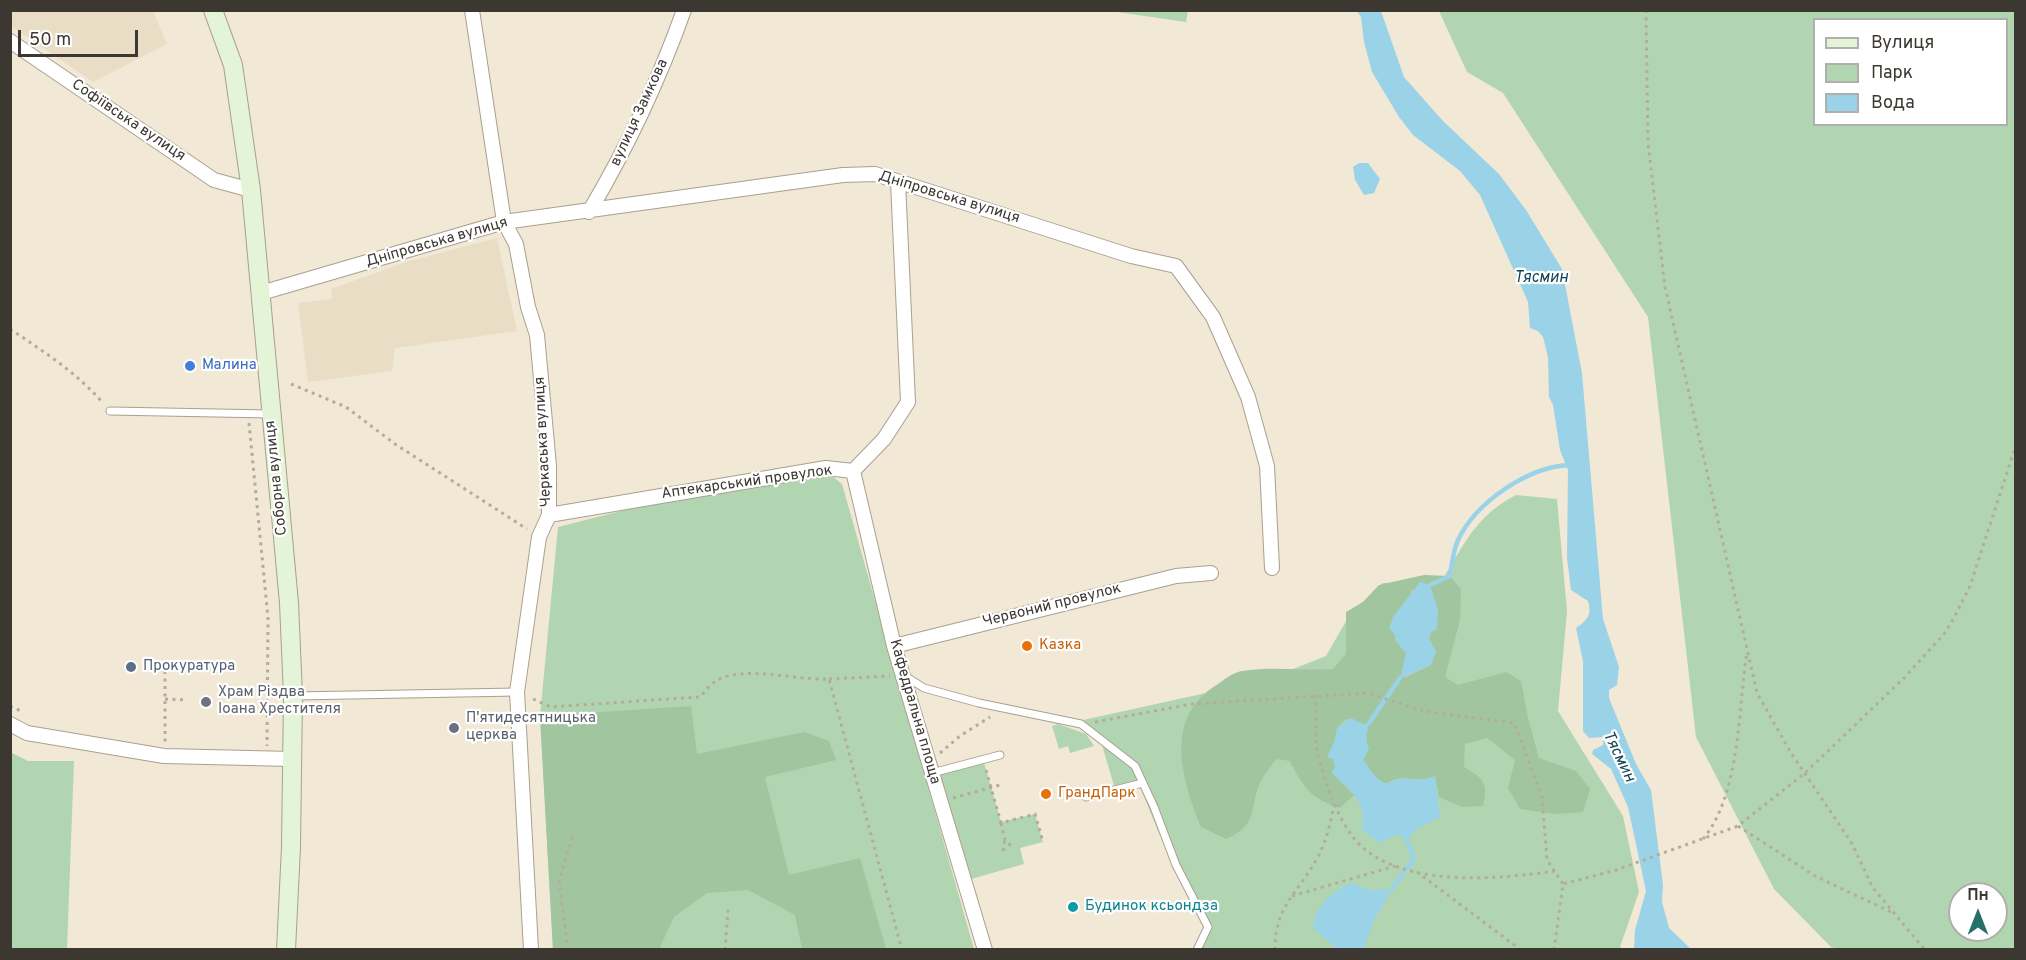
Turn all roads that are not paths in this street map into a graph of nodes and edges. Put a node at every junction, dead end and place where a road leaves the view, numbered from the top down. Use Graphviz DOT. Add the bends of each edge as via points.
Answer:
graph roads {
  1 [pos="213,10"];
  2 [pos="472,10"];
  3 [pos="684,10"];
  4 [pos="10,41"];
  5 [pos="898,182"];
  6 [pos="251,190"];
  7 [pos="589,212"];
  8 [pos="504,222"];
  9 [pos="261,293"];
  10 [pos="110,411"];
  11 [pos="270,414"];
  12 [pos="853,471"];
  13 [pos="549,515"];
  14 [pos="1272,568"];
  15 [pos="1211,573"];
  16 [pos="894,646"];
  17 [pos="902,675"];
  18 [pos="517,692"];
  19 [pos="293,696"];
  20 [pos="10,724"];
  21 [pos="1000,755"];
  22 [pos="292,759"];
  23 [pos="931,770"];
  24 [pos="1143,783"];
  25 [pos="1086,797"];
  26 [pos="286,950"];
  27 [pos="531,950"];
  28 [pos="985,950"];
  29 [pos="1197,950"];
  1 -- 6 [label="main road, Соборна вулиця" via="233,66"];
  2 -- 8 [label="street, Черкаська вулиця"];
  3 -- 7 [label="street, вулиця Замкова" via="665,62"];
  4 -- 6 [label="street, Софіївська вулиця" via="214,180"];
  5 -- 7 [label="street, Дніпровська вулиця" via="875,174 843,175"];
  5 -- 12 [label="street, Аптекарський провулок" via="909,402 884,439"];
  5 -- 14 [label="street, Дніпровська вулиця" via="1131,256 1176,266 1213,317 1248,397 1267,466"];
  6 -- 9 [label="main road, Соборна вулиця"];
  7 -- 8 [label="street, Дніпровська вулиця"];
  8 -- 9 [label="street, Дніпровська вулиця"];
  8 -- 13 [label="street, Черкаська вулиця" via="516,244 537,335 549,466"];
  9 -- 11 [label="main road, Соборна вулиця"];
  10 -- 11 [label="lane"];
  11 -- 19 [label="main road, Соборна вулиця" via="289,603"];
  12 -- 13 [label="street, Аптекарський провулок" via="826,468"];
  12 -- 16 [label="street, Кафедральна площа"];
  13 -- 18 [label="street, Черкаська вулиця" via="539,537"];
  15 -- 16 [label="street, Червоний провулок" via="1176,576"];
  16 -- 17 [label="street, Кафедральна площа"];
  17 -- 23 [label="street, Кафедральна площа"];
  17 -- 24 [label="lane" via="924,688 1081,724 1135,766"];
  18 -- 19 [label="lane"];
  18 -- 27 [label="street, Черкаська вулиця"];
  19 -- 22 [label="main road, Соборна вулиця"];
  20 -- 22 [label="street" via="27,733 164,756"];
  21 -- 23 [label="lane"];
  22 -- 26 [label="main road, Соборна вулиця"];
  23 -- 28 [label="street, Кафедральна площа"];
  24 -- 25 [label="lane"];
  24 -- 29 [label="lane" via="1176,866 1208,927"];
}
